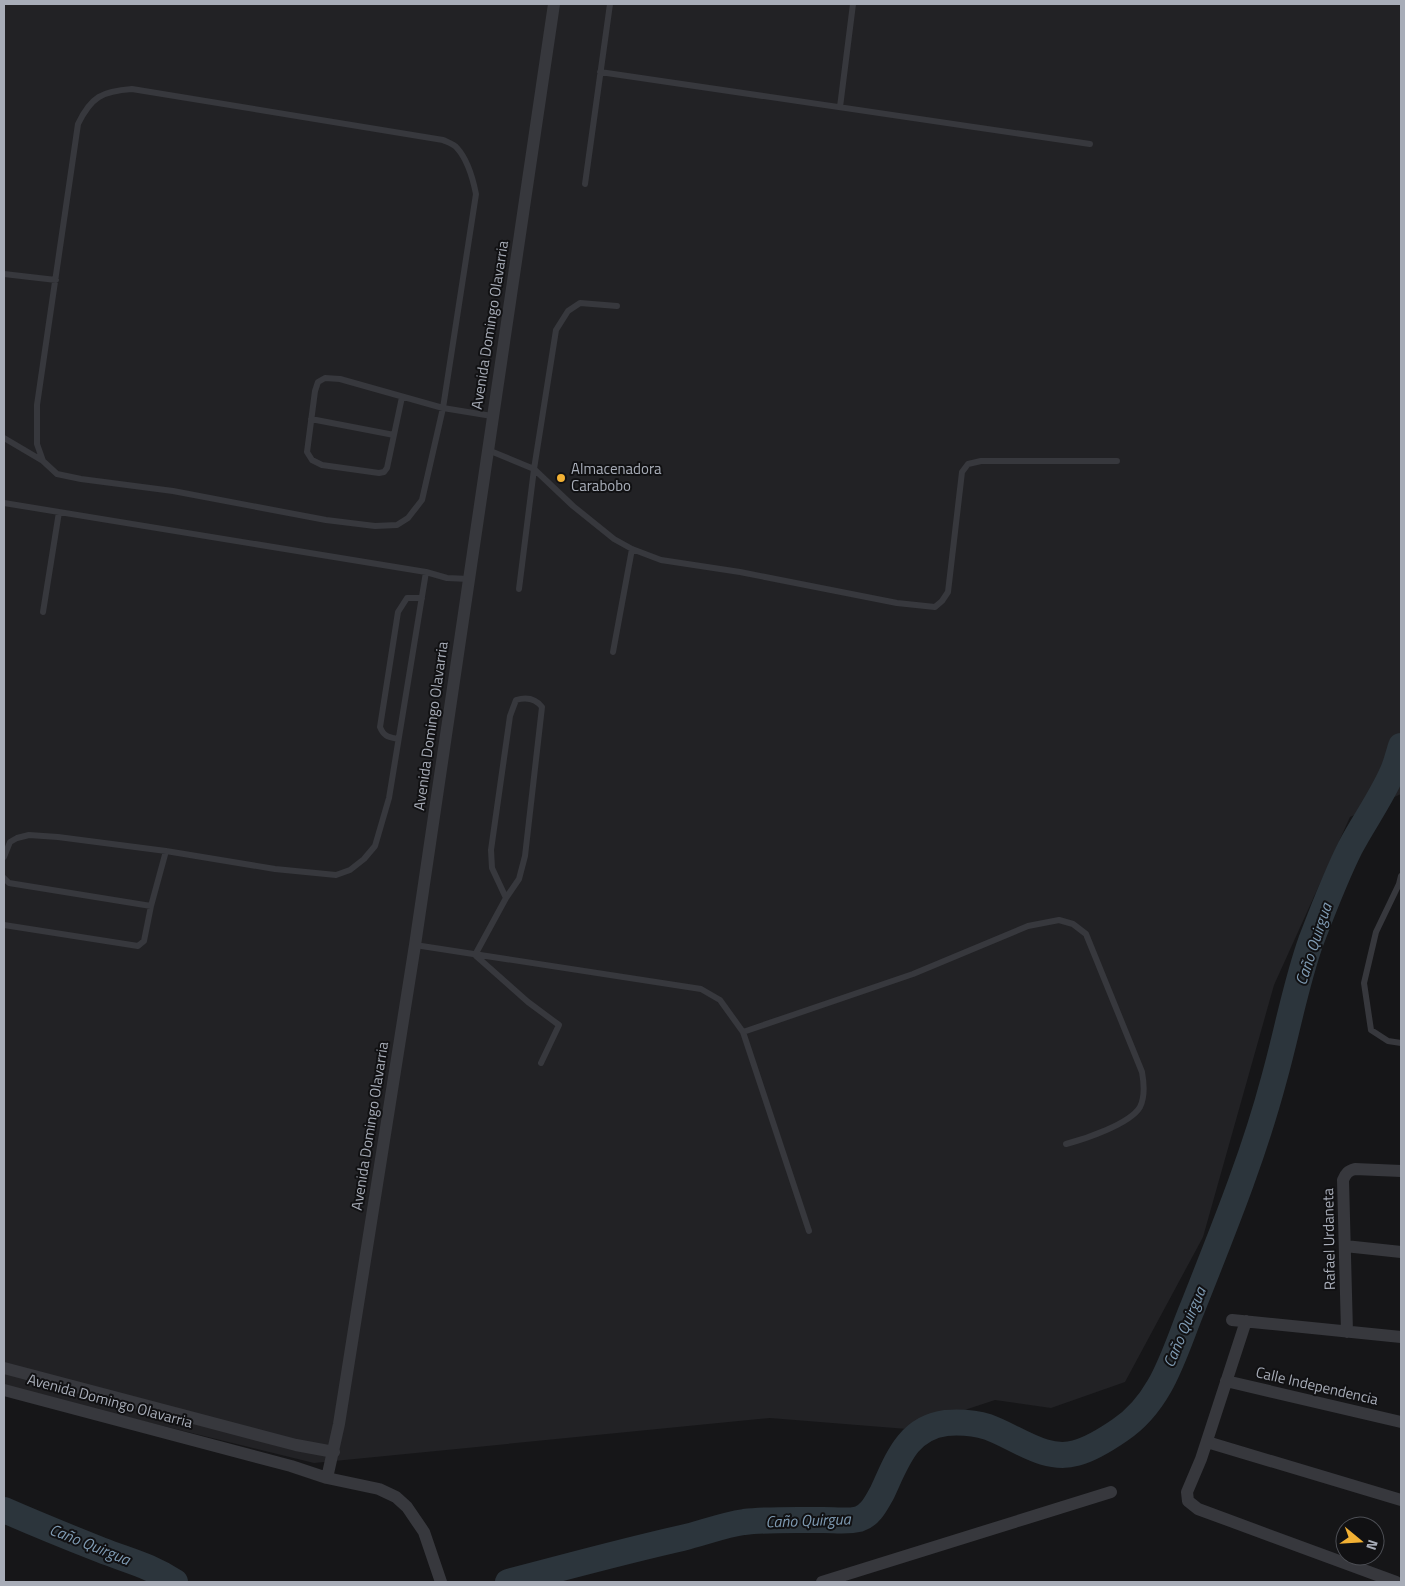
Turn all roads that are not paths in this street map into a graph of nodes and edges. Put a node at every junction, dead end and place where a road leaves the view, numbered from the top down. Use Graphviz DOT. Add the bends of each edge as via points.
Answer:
graph roads {
  1 [pos="554,4"];
  2 [pos="610,4"];
  3 [pos="853,4"];
  4 [pos="600,72"];
  5 [pos="840,107"];
  6 [pos="1090,144"];
  7 [pos="585,184"];
  8 [pos="4,274"];
  9 [pos="56,280"];
  10 [pos="617,306"];
  11 [pos="402,397"];
  12 [pos="444,408"];
  13 [pos="492,416"];
  14 [pos="311,419"];
  15 [pos="394,435"];
  16 [pos="4,438"];
  17 [pos="488,450"];
  18 [pos="43,461"];
  19 [pos="1117,461"];
  20 [pos="534,469"];
  21 [pos="4,503"];
  22 [pos="59,512"];
  23 [pos="632,549"];
  24 [pos="426,572"];
  25 [pos="469,579"];
  26 [pos="519,589"];
  27 [pos="422,598"];
  28 [pos="43,612"];
  29 [pos="613,652"];
  30 [pos="398,739"];
  31 [pos="166,851"];
  32 [pos="4,857"];
  33 [pos="1401,876"];
  34 [pos="4,878"];
  35 [pos="506,898"];
  36 [pos="151,906"];
  37 [pos="4,925"];
  38 [pos="415,945"];
  39 [pos="475,955"];
  40 [pos="743,1032"];
  41 [pos="1401,1043"];
  42 [pos="541,1063"];
  43 [pos="1066,1144"];
  44 [pos="1401,1172"];
  45 [pos="809,1231"];
  46 [pos="1345,1246"];
  47 [pos="1401,1252"];
  48 [pos="1232,1320"];
  49 [pos="1246,1321"];
  50 [pos="1347,1332"];
  51 [pos="1401,1338"];
  52 [pos="4,1368"];
  53 [pos="1226,1381"];
  54 [pos="4,1390"];
  55 [pos="1401,1422"];
  56 [pos="1207,1442"];
  57 [pos="334,1452"];
  58 [pos="327,1478"];
  59 [pos="1111,1492"];
  60 [pos="1401,1500"];
  61 [pos="857,1576"];
  62 [pos="441,1582"];
  63 [pos="822,1582"];
  64 [pos="1396,1582"];
  1 -- 13 [label="street, Avenida Domingo Olavarria"];
  2 -- 4 [label="lane"];
  3 -- 5 [label="lane"];
  4 -- 5 [label="lane"];
  4 -- 7 [label="lane"];
  5 -- 6 [label="lane"];
  8 -- 9 [label="lane"];
  9 -- 12 [label="lane" via="78,124 86,108 113,90 132,89 443,140 456,147 465,159 476,194"];
  9 -- 18 [label="lane" via="37,405 37,444"];
  10 -- 20 [label="lane" via="580,303 568,311 556,330"];
  11 -- 12 [label="lane"];
  11 -- 14 [label="lane" via="326,378 318,382 315,390"];
  11 -- 15 [label="lane"];
  12 -- 13 [label="lane"];
  12 -- 18 [label="lane" via="422,500 408,518 397,525 375,526 326,520 173,491 81,479 57,474"];
  13 -- 17 [label="street, Avenida Domingo Olavarria"];
  14 -- 15 [label="lane"];
  14 -- 15 [label="lane" via="307,452 312,460 322,465 384,472"];
  16 -- 18 [label="lane"];
  17 -- 20 [label="lane"];
  17 -- 25 [label="street, Avenida Domingo Olavarria"];
  19 -- 23 [label="lane" via="981,461 968,464 962,472 948,592 935,607 660,560"];
  20 -- 23 [label="lane" via="595,525"];
  20 -- 26 [label="lane"];
  21 -- 22 [label="lane"];
  22 -- 24 [label="lane"];
  22 -- 28 [label="lane"];
  23 -- 29 [label="lane"];
  24 -- 25 [label="lane" via="447,578"];
  24 -- 27 [label="lane"];
  25 -- 38 [label="street, Avenida Domingo Olavarria"];
  27 -- 30 [label="lane"];
  27 -- 30 [label="lane" via="407,598 398,612 380,727 383,734"];
  30 -- 31 [label="lane" via="388,798 375,846 350,870 336,875 275,870"];
  31 -- 32 [label="lane" via="29,835 10,842"];
  31 -- 36 [label="lane"];
  33 -- 41 [label="lane" via="1376,932 1364,983 1371,1030 1388,1041"];
  34 -- 36 [label="lane" via="10,883"];
  35 -- 35 [label="lane" via="519,879 525,856 542,707 524,697 516,700 510,716 491,850 492,868"];
  35 -- 39 [label="lane"];
  36 -- 37 [label="lane" via="144,942 138,946"];
  38 -- 39 [label="lane"];
  38 -- 57 [label="street, Avenida Domingo Olavarria"];
  39 -- 40 [label="lane" via="700,989 720,1000"];
  39 -- 42 [label="lane" via="559,1025"];
  40 -- 43 [label="lane" via="913,974 1028,926 1059,920 1073,924 1086,934 1142,1072 1144,1086 1139,1108 1128,1118 1088,1138"];
  40 -- 45 [label="lane"];
  44 -- 46 [label="street, Rafael Urdaneta" via="1355,1169 1345,1174"];
  46 -- 47 [label="street"];
  46 -- 50 [label="street, Rafael Urdaneta"];
  48 -- 49 [label="street"];
  49 -- 50 [label="street"];
  49 -- 53 [label="street"];
  50 -- 51 [label="street"];
  52 -- 57 [label="street, Avenida Domingo Olavarria" via="296,1445"];
  53 -- 55 [label="street, Calle Independencia"];
  53 -- 56 [label="street"];
  54 -- 58 [label="street, Avenida Domingo Olavarria"];
  56 -- 60 [label="street"];
  56 -- 64 [label="street" via="1187,1492 1192,1506"];
  57 -- 58 [label="street, Avenida Domingo Olavarria"];
  58 -- 62 [label="street" via="396,1496 424,1532"];
  59 -- 61 [label="street"];
  61 -- 63 [label="street"];
}
